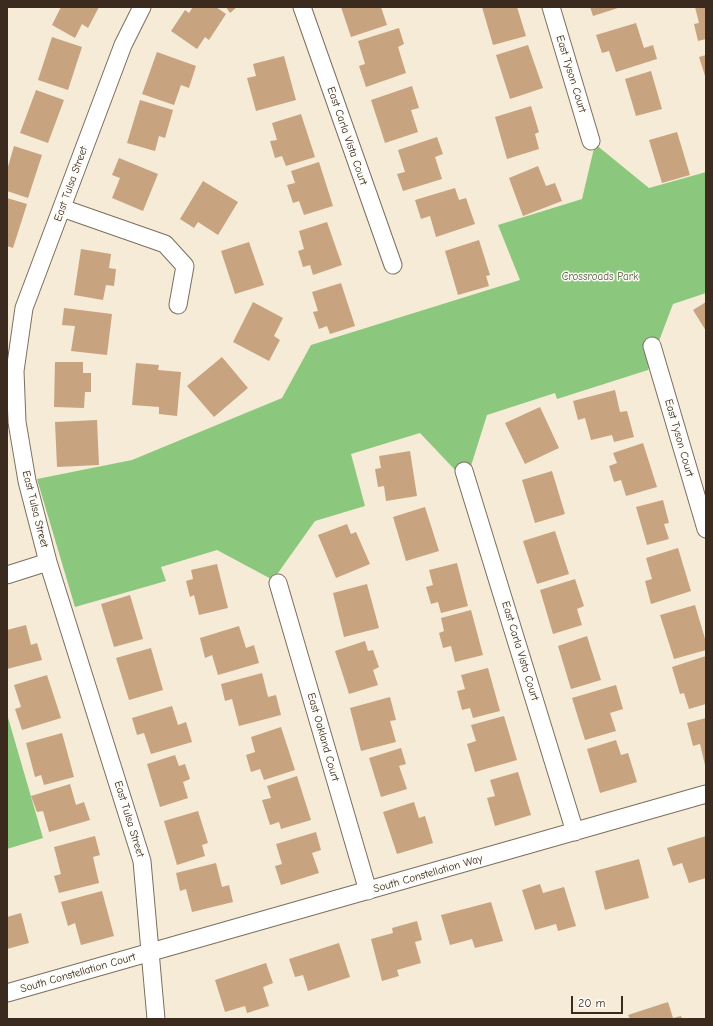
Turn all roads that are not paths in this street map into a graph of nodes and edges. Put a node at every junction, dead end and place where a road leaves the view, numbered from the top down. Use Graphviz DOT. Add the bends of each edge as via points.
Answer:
graph roads {
  1 [pos="142,7"];
  2 [pos="302,7"];
  3 [pos="550,7"];
  4 [pos="591,141"];
  5 [pos="62,208"];
  6 [pos="393,265"];
  7 [pos="178,305"];
  8 [pos="652,346"];
  9 [pos="464,471"];
  10 [pos="706,529"];
  11 [pos="48,562"];
  12 [pos="7,575"];
  13 [pos="278,583"];
  14 [pos="706,794"];
  15 [pos="575,832"];
  16 [pos="368,891"];
  17 [pos="150,953"];
  18 [pos="7,993"];
  19 [pos="156,1019"];
  1 -- 5 [label="street, East Tulsa Street" via="123,45"];
  2 -- 6 [label="street, East Carla Vista Court"];
  3 -- 4 [label="street, East Tyson Court"];
  5 -- 7 [label="street" via="165,244 185,266"];
  5 -- 11 [label="street, East Tulsa Street" via="24,308 15,371 16,422 27,481"];
  8 -- 10 [label="street, East Tyson Court"];
  9 -- 15 [label="street, East Carla Vista Court"];
  11 -- 12 [label="street"];
  11 -- 17 [label="street, East Tulsa Street" via="142,861"];
  13 -- 16 [label="street, East Oakland Court"];
  14 -- 15 [label="street, South Constellation Way"];
  15 -- 16 [label="street, South Constellation Way"];
  16 -- 17 [label="street, South Constellation Way"];
  17 -- 18 [label="street, South Constellation Court"];
  17 -- 19 [label="street, East Tulsa Street"];
}
